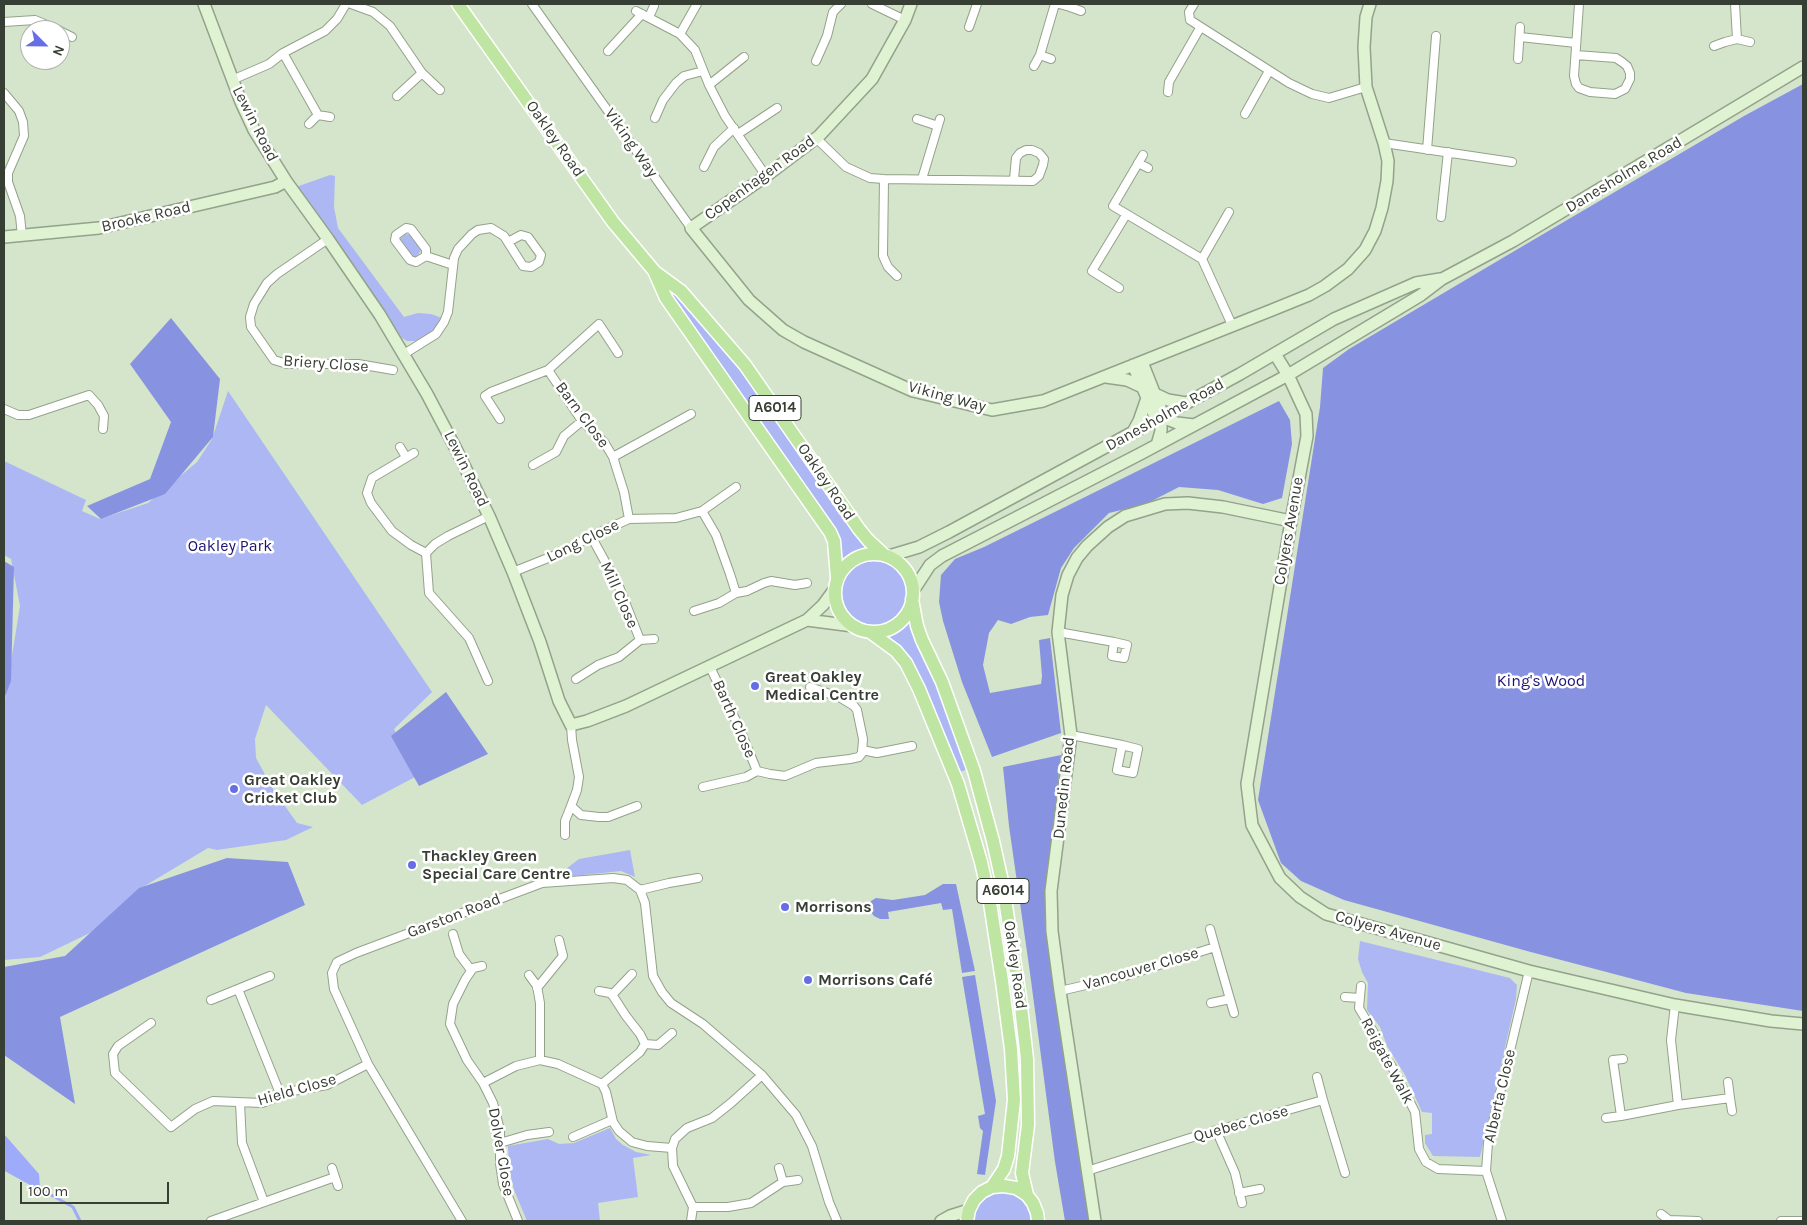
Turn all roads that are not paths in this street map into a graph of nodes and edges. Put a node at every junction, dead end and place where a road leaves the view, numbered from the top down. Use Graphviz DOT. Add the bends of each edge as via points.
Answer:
graph roads {
  1 [pos="204,4"];
  2 [pos="346,4"];
  3 [pos="351,4"];
  4 [pos="458,4"];
  5 [pos="532,4"];
  6 [pos="697,4"];
  7 [pos="841,4"];
  8 [pos="872,4"];
  9 [pos="911,4"];
  10 [pos="977,4"];
  11 [pos="1057,4"];
  12 [pos="1194,4"];
  13 [pos="1370,4"];
  14 [pos="1579,4"];
  15 [pos="1735,4"];
  16 [pos="1070,5"];
  17 [pos="654,6"];
  18 [pos="1081,11"];
  19 [pos="642,14"];
  20 [pos="905,20"];
  21 [pos="20,21"];
  22 [pos="4,22"];
  23 [pos="969,27"];
  24 [pos="1520,27"];
  25 [pos="1200,28"];
  26 [pos="680,34"];
  27 [pos="1436,36"];
  28 [pos="1520,37"];
  29 [pos="1737,39"];
  30 [pos="1576,42"];
  31 [pos="1750,42"];
  32 [pos="1714,46"];
  33 [pos="608,52"];
  34 [pos="284,54"];
  35 [pos="1040,55"];
  36 [pos="1576,55"];
  37 [pos="744,56"];
  38 [pos="1051,59"];
  39 [pos="1518,59"];
  40 [pos="816,61"];
  41 [pos="1034,66"];
  42 [pos="1803,67"];
  43 [pos="703,71"];
  44 [pos="1269,71"];
  45 [pos="422,73"];
  46 [pos="232,80"];
  47 [pos="709,85"];
  48 [pos="1366,87"];
  49 [pos="440,90"];
  50 [pos="1168,92"];
  51 [pos="4,93"];
  52 [pos="397,96"];
  53 [pos="776,108"];
  54 [pos="1245,114"];
  55 [pos="318,116"];
  56 [pos="330,117"];
  57 [pos="655,118"];
  58 [pos="917,119"];
  59 [pos="309,124"];
  60 [pos="736,131"];
  61 [pos="816,138"];
  62 [pos="1384,143"];
  63 [pos="1427,150"];
  64 [pos="1448,152"];
  65 [pos="1142,155"];
  66 [pos="1512,162"];
  67 [pos="1138,163"];
  68 [pos="704,167"];
  69 [pos="1148,168"];
  70 [pos="766,176"];
  71 [pos="922,178"];
  72 [pos="884,179"];
  73 [pos="1014,179"];
  74 [pos="286,181"];
  75 [pos="1229,212"];
  76 [pos="1126,215"];
  77 [pos="1441,217"];
  78 [pos="691,228"];
  79 [pos="22,236"];
  80 [pos="4,237"];
  81 [pos="328,239"];
  82 [pos="508,242"];
  83 [pos="426,256"];
  84 [pos="1202,259"];
  85 [pos="453,265"];
  86 [pos="654,272"];
  87 [pos="897,276"];
  88 [pos="1442,279"];
  89 [pos="1119,288"];
  90 [pos="1232,325"];
  91 [pos="1166,352"];
  92 [pos="618,353"];
  93 [pos="404,354"];
  94 [pos="1275,354"];
  95 [pos="1138,363"];
  96 [pos="393,370"];
  97 [pos="548,370"];
  98 [pos="1288,375"];
  99 [pos="1104,376"];
  100 [pos="1149,391"];
  101 [pos="1186,402"];
  102 [pos="4,409"];
  103 [pos="690,414"];
  104 [pos="1161,417"];
  105 [pos="500,418"];
  106 [pos="582,421"];
  107 [pos="1194,425"];
  108 [pos="103,429"];
  109 [pos="1133,432"];
  110 [pos="1157,445"];
  111 [pos="400,447"];
  112 [pos="613,457"];
  113 [pos="533,465"];
  114 [pos="736,487"];
  115 [pos="702,511"];
  116 [pos="489,516"];
  117 [pos="629,519"];
  118 [pos="1291,521"];
  119 [pos="591,536"];
  120 [pos="426,553"];
  121 [pos="886,555"];
  122 [pos="513,572"];
  123 [pos="807,583"];
  124 [pos="836,584"];
  125 [pos="736,593"];
  126 [pos="913,595"];
  127 [pos="694,611"];
  128 [pos="807,620"];
  129 [pos="853,626"];
  130 [pos="870,632"];
  131 [pos="1058,632"];
  132 [pos="654,639"];
  133 [pos="640,640"];
  134 [pos="1114,642"];
  135 [pos="710,667"];
  136 [pos="576,679"];
  137 [pos="488,681"];
  138 [pos="810,687"];
  139 [pos="571,726"];
  140 [pos="1071,735"];
  141 [pos="1122,745"];
  142 [pos="912,746"];
  143 [pos="862,750"];
  144 [pos="757,771"];
  145 [pos="703,787"];
  146 [pos="571,806"];
  147 [pos="637,806"];
  148 [pos="565,835"];
  149 [pos="698,878"];
  150 [pos="640,890"];
  151 [pos="1210,930"];
  152 [pos="453,934"];
  153 [pos="559,940"];
  154 [pos="1215,948"];
  155 [pos="482,966"];
  156 [pos="471,970"];
  157 [pos="1529,971"];
  158 [pos="632,974"];
  159 [pos="529,975"];
  160 [pos="270,976"];
  161 [pos="1361,986"];
  162 [pos="537,988"];
  163 [pos="238,989"];
  164 [pos="600,990"];
  165 [pos="1060,991"];
  166 [pos="612,995"];
  167 [pos="1345,997"];
  168 [pos="1360,998"];
  169 [pos="1230,999"];
  170 [pos="211,1000"];
  171 [pos="1211,1003"];
  172 [pos="1675,1005"];
  173 [pos="1234,1013"];
  174 [pos="151,1023"];
  175 [pos="1803,1024"];
  176 [pos="672,1033"];
  177 [pos="645,1044"];
  178 [pos="1623,1058"];
  179 [pos="540,1060"];
  180 [pos="368,1064"];
  181 [pos="762,1075"];
  182 [pos="1316,1076"];
  183 [pos="1728,1082"];
  184 [pos="483,1083"];
  185 [pos="602,1084"];
  186 [pos="281,1096"];
  187 [pos="1730,1098"];
  188 [pos="1322,1100"];
  189 [pos="240,1103"];
  190 [pos="1678,1105"];
  191 [pos="1732,1110"];
  192 [pos="1621,1116"];
  193 [pos="1606,1118"];
  194 [pos="612,1120"];
  195 [pos="1216,1130"];
  196 [pos="549,1132"];
  197 [pos="573,1137"];
  198 [pos="500,1143"];
  199 [pos="672,1148"];
  200 [pos="332,1168"];
  201 [pos="779,1168"];
  202 [pos="1087,1170"];
  203 [pos="1486,1171"];
  204 [pos="1345,1172"];
  205 [pos="335,1177"];
  206 [pos="798,1180"];
  207 [pos="783,1182"];
  208 [pos="338,1186"];
  209 [pos="992,1187"];
  210 [pos="1260,1189"];
  211 [pos="1239,1193"];
  212 [pos="1027,1195"];
  213 [pos="264,1202"];
  214 [pos="1242,1204"];
  215 [pos="693,1207"];
  216 [pos="1660,1214"];
  217 [pos="968,1216"];
  218 [pos="211,1221"];
  219 [pos="462,1221"];
  220 [pos="518,1221"];
  221 [pos="691,1221"];
  222 [pos="837,1221"];
  223 [pos="941,1221"];
  224 [pos="1038,1221"];
  225 [pos="1095,1221"];
  226 [pos="1502,1221"];
  227 [pos="1698,1221"];
  228 [pos="1781,1221"];
  229 [pos="1803,1221"];
  1 -- 46 [label="street, Lewin Road"];
  2 -- 34 [label="street" via="324,31"];
  3 -- 45 [label="street" via="373,12 390,26"];
  4 -- 86 [label="main road, Oakley Road / A6014" via="614,222"];
  5 -- 78 [label="street, Viking Way"];
  6 -- 26 [label="street"];
  7 -- 40 [label="street" via="833,12"];
  8 -- 20 [label="street"];
  9 -- 20 [label="street, Copenhagen Road"];
  10 -- 23 [label="street"];
  11 -- 16 [label="street"];
  11 -- 35 [label="street"];
  12 -- 25 [label="street" via="1189,12 1190,20"];
  13 -- 48 [label="street, Viking Way" via="1364,48"];
  14 -- 30 [label="street"];
  15 -- 29 [label="street"];
  16 -- 18 [label="street"];
  17 -- 19 [label="street"];
  19 -- 26 [label="street"];
  19 -- 33 [label="street"];
  20 -- 61 [label="street, Copenhagen Road" via="872,79"];
  21 -- 22 [label="street"];
  24 -- 28 [label="street"];
  25 -- 44 [label="street"];
  25 -- 50 [label="street" via="1169,82"];
  26 -- 43 [label="street" via="695,50"];
  27 -- 63 [label="street"];
  28 -- 30 [label="street"];
  28 -- 39 [label="street"];
  29 -- 31 [label="street"];
  29 -- 32 [label="street"];
  30 -- 36 [label="street"];
  34 -- 46 [label="street"];
  34 -- 55 [label="street"];
  35 -- 38 [label="street"];
  35 -- 41 [label="street"];
  36 -- 36 [label="street" via="1616,58 1622,62 1630,73 1625,89 1606,94 1579,88 1574,76"];
  37 -- 47 [label="street"];
  42 -- 88 [label="street, Danesholme Road" via="1513,241"];
  43 -- 47 [label="street"];
  43 -- 57 [label="street" via="684,76 676,83"];
  44 -- 48 [label="street" via="1312,94 1329,98"];
  44 -- 54 [label="street"];
  45 -- 49 [label="street"];
  45 -- 52 [label="street"];
  46 -- 74 [label="street, Lewin Road" via="254,130"];
  47 -- 60 [label="street"];
  48 -- 62 [label="street, Viking Way"];
  51 -- 79 [label="street" via="19,111 23,122 24,136 8,173"];
  53 -- 60 [label="street"];
  55 -- 56 [label="street"];
  55 -- 59 [label="street"];
  58 -- 71 [label="street" via="939,123"];
  60 -- 68 [label="street" via="714,147"];
  60 -- 70 [label="street"];
  61 -- 70 [label="street, Copenhagen Road"];
  61 -- 72 [label="street" via="851,170 870,178"];
  62 -- 63 [label="street"];
  62 -- 90 [label="street, Viking Way" via="1388,174 1382,208 1365,250 1348,269 1325,286"];
  63 -- 64 [label="street"];
  64 -- 66 [label="street"];
  64 -- 77 [label="street"];
  65 -- 67 [label="street"];
  67 -- 69 [label="street"];
  67 -- 76 [label="street" via="1113,206"];
  70 -- 78 [label="street, Copenhagen Road"];
  71 -- 72 [label="street"];
  71 -- 73 [label="street"];
  72 -- 87 [label="street" via="883,256"];
  73 -- 73 [label="street" via="1016,158 1020,153 1032,150 1044,160 1039,176 1033,181"];
  74 -- 79 [label="street, Brooke Road" via="275,187 103,227"];
  74 -- 81 [label="street, Lewin Road"];
  75 -- 84 [label="street"];
  76 -- 84 [label="street"];
  76 -- 89 [label="street" via="1092,271"];
  78 -- 99 [label="street, Viking Way" via="749,300 783,330 913,390 992,410 1043,401"];
  79 -- 80 [label="street, Brooke Road"];
  81 -- 93 [label="street, Lewin Road"];
  81 -- 96 [label="street, Briery Close" via="267,283 254,304 251,327 274,360 287,364 358,364"];
  82 -- 82 [label="street" via="523,266 531,267 539,262 541,255 528,237 521,235"];
  82 -- 85 [label="street" via="491,228 478,230 458,249"];
  83 -- 83 [label="street" via="416,262 410,260 395,240 396,235 406,228 411,229 426,249"];
  83 -- 85 [label="street"];
  84 -- 90 [label="street"];
  85 -- 93 [label="street" via="444,322 436,334"];
  86 -- 121 [label="main road, Oakley Road / A6014" via="681,292 745,365 859,529"];
  86 -- 124 [label="main road, Oakley Road / A6014" via="666,298 830,532 834,541"];
  88 -- 94 [label="street, Danesholme Road" via="1416,283 1334,319"];
  88 -- 98 [label="street, Danesholme Road"];
  90 -- 91 [label="street, Viking Way"];
  91 -- 95 [label="street, Viking Way"];
  91 -- 100 [label="street" via="1154,367"];
  92 -- 97 [label="street" via="599,324"];
  93 -- 116 [label="street, Lewin Road" via="448,432"];
  94 -- 98 [label="street, Colyers Avenue"];
  94 -- 101 [label="street, Danesholme Road"];
  95 -- 99 [label="street, Viking Way"];
  95 -- 100 [label="street"];
  97 -- 105 [label="street" via="485,396"];
  97 -- 106 [label="street, Barn Close"];
  98 -- 107 [label="street, Danesholme Road"];
  98 -- 118 [label="street, Colyers Avenue" via="1306,414 1307,436"];
  99 -- 100 [label="street" via="1127,380"];
  100 -- 101 [label="street" via="1168,400"];
  100 -- 104 [label="street" via="1154,414"];
  100 -- 109 [label="street"];
  101 -- 104 [label="street, Danesholme Road"];
  102 -- 108 [label="street" via="18,415 29,415 89,395 104,416"];
  103 -- 112 [label="street"];
  104 -- 107 [label="street"];
  104 -- 109 [label="street, Danesholme Road"];
  104 -- 110 [label="street"];
  106 -- 112 [label="street, Barn Close" via="604,442"];
  106 -- 113 [label="street" via="569,431 556,452"];
  107 -- 110 [label="street, Danesholme Road"];
  109 -- 121 [label="street, Danesholme Road" via="949,532 919,546"];
  110 -- 126 [label="street, Danesholme Road" via="942,556 930,565"];
  111 -- 120 [label="street" via="410,455 372,478 367,492 371,503 392,531"];
  112 -- 117 [label="street, Barn Close"];
  114 -- 115 [label="street, Long Close"];
  115 -- 117 [label="street, Long Close" via="676,518"];
  115 -- 125 [label="street" via="719,542"];
  116 -- 120 [label="street" via="448,536"];
  116 -- 122 [label="street, Lewin Road"];
  117 -- 119 [label="street, Long Close"];
  118 -- 131 [label="street, Dunedin Road" via="1188,503 1165,504 1125,516 1108,527 1077,558 1062,596"];
  118 -- 157 [label="street, Colyers Avenue" via="1247,784 1252,825 1280,878 1300,897 1326,914"];
  119 -- 122 [label="street, Long Close" via="563,552"];
  119 -- 133 [label="street, Mill Close" via="620,589"];
  120 -- 137 [label="street" via="429,593 469,638"];
  121 -- 124 [label="main road" via="872,553 851,560 843,568"];
  121 -- 126 [label="main road" via="906,570"];
  122 -- 139 [label="street, Lewin Road"];
  123 -- 125 [label="street" via="795,586 771,581"];
  124 -- 128 [label="street" via="823,605"];
  124 -- 129 [label="main road" via="835,601 839,611"];
  125 -- 127 [label="street"];
  126 -- 130 [label="main road" via="909,611 897,624"];
  126 -- 212 [label="main road, Oakley Road / A6014" via="920,633 945,690 974,771 1002,886 1027,1059 1028,1125 1022,1173"];
  128 -- 129 [label="street"];
  128 -- 135 [label="street"];
  129 -- 130 [label="main road"];
  130 -- 209 [label="main road, Oakley Road / A6014" via="896,651 919,689 958,784 981,862 1003,991 1013,1092 1008,1156"];
  131 -- 134 [label="street"];
  131 -- 140 [label="street, Dunedin Road"];
  132 -- 133 [label="street"];
  133 -- 136 [label="street, Mill Close" via="619,657"];
  135 -- 139 [label="street" via="626,706"];
  135 -- 144 [label="street, Barth Close"];
  138 -- 143 [label="street" via="854,706 863,739"];
  139 -- 146 [label="street" via="579,777"];
  140 -- 141 [label="street"];
  140 -- 165 [label="street, Dunedin Road" via="1051,891 1052,931"];
  142 -- 143 [label="street" via="877,752"];
  143 -- 144 [label="street, Barth Close" via="858,757 821,762 785,776"];
  144 -- 145 [label="street, Barth Close" via="746,777"];
  146 -- 147 [label="street" via="581,815 599,817"];
  146 -- 148 [label="street" via="565,821"];
  149 -- 150 [label="street"];
  150 -- 180 [label="street, Garston Road" via="622,878 542,883 337,962 332,973 334,988"];
  150 -- 181 [label="street" via="657,984 671,1003 703,1024"];
  151 -- 154 [label="street"];
  152 -- 156 [label="street" via="459,954"];
  153 -- 162 [label="street" via="562,956"];
  154 -- 165 [label="street, Vancouver Close" via="1125,976"];
  154 -- 169 [label="street, Vancouver Close"];
  155 -- 156 [label="street"];
  156 -- 184 [label="street, Dolver Close" via="453,1004 450,1024 466,1060"];
  157 -- 172 [label="street, Colyers Avenue"];
  157 -- 203 [label="street, Alberta Close" via="1488,1144"];
  158 -- 166 [label="street"];
  159 -- 162 [label="street"];
  160 -- 163 [label="street"];
  161 -- 168 [label="street, Reigate Walk"];
  162 -- 179 [label="street"];
  163 -- 170 [label="street"];
  163 -- 186 [label="street"];
  164 -- 166 [label="street"];
  165 -- 202 [label="street, Dunedin Road"];
  166 -- 177 [label="street"];
  167 -- 168 [label="street"];
  168 -- 203 [label="street, Reigate Walk" via="1359,1008 1415,1112 1419,1149 1426,1162 1438,1170"];
  169 -- 171 [label="street"];
  169 -- 173 [label="street, Vancouver Close"];
  172 -- 175 [label="street, Colyers Avenue"];
  172 -- 190 [label="street" via="1671,1040"];
  174 -- 189 [label="street, Hield Close" via="118,1046 113,1054 115,1073 171,1127 212,1101"];
  176 -- 177 [label="street" via="658,1045"];
  177 -- 185 [label="street"];
  178 -- 192 [label="street" via="1613,1060"];
  179 -- 184 [label="street" via="516,1066"];
  179 -- 185 [label="street" via="558,1064"];
  180 -- 186 [label="street, Hield Close" via="327,1085"];
  180 -- 219 [label="street, Garston Road"];
  181 -- 199 [label="street" via="712,1118 687,1128 675,1139"];
  181 -- 222 [label="street" via="804,1129"];
  182 -- 188 [label="street"];
  183 -- 187 [label="street"];
  184 -- 198 [label="street, Dolver Close" via="498,1116"];
  185 -- 194 [label="street"];
  186 -- 189 [label="street, Hield Close" via="262,1103"];
  187 -- 190 [label="street"];
  187 -- 191 [label="street"];
  188 -- 195 [label="street, Quebec Close"];
  188 -- 204 [label="street"];
  189 -- 213 [label="street" via="242,1143"];
  190 -- 192 [label="street"];
  192 -- 193 [label="street"];
  194 -- 197 [label="street"];
  194 -- 199 [label="street" via="632,1142"];
  195 -- 202 [label="street, Quebec Close"];
  195 -- 211 [label="street" via="1235,1173"];
  196 -- 198 [label="street"];
  198 -- 220 [label="street, Dolver Close" via="503,1184"];
  199 -- 215 [label="street" via="673,1166"];
  200 -- 205 [label="street"];
  201 -- 207 [label="street"];
  202 -- 225 [label="street, Dunedin Road"];
  203 -- 226 [label="street, Alberta Close"];
  205 -- 208 [label="street"];
  205 -- 213 [label="street"];
  206 -- 207 [label="street"];
  207 -- 215 [label="street" via="751,1203"];
  209 -- 212 [label="main road" via="1016,1188"];
  209 -- 217 [label="main road, Oakley Road" via="974,1200"];
  210 -- 211 [label="street"];
  211 -- 214 [label="street"];
  212 -- 224 [label="main road, Oakley Road"];
  213 -- 218 [label="street"];
  215 -- 221 [label="street"];
  216 -- 227 [label="street" via="1668,1220"];
  217 -- 223 [label="street" via="950,1216"];
  228 -- 229 [label="street"];
}
